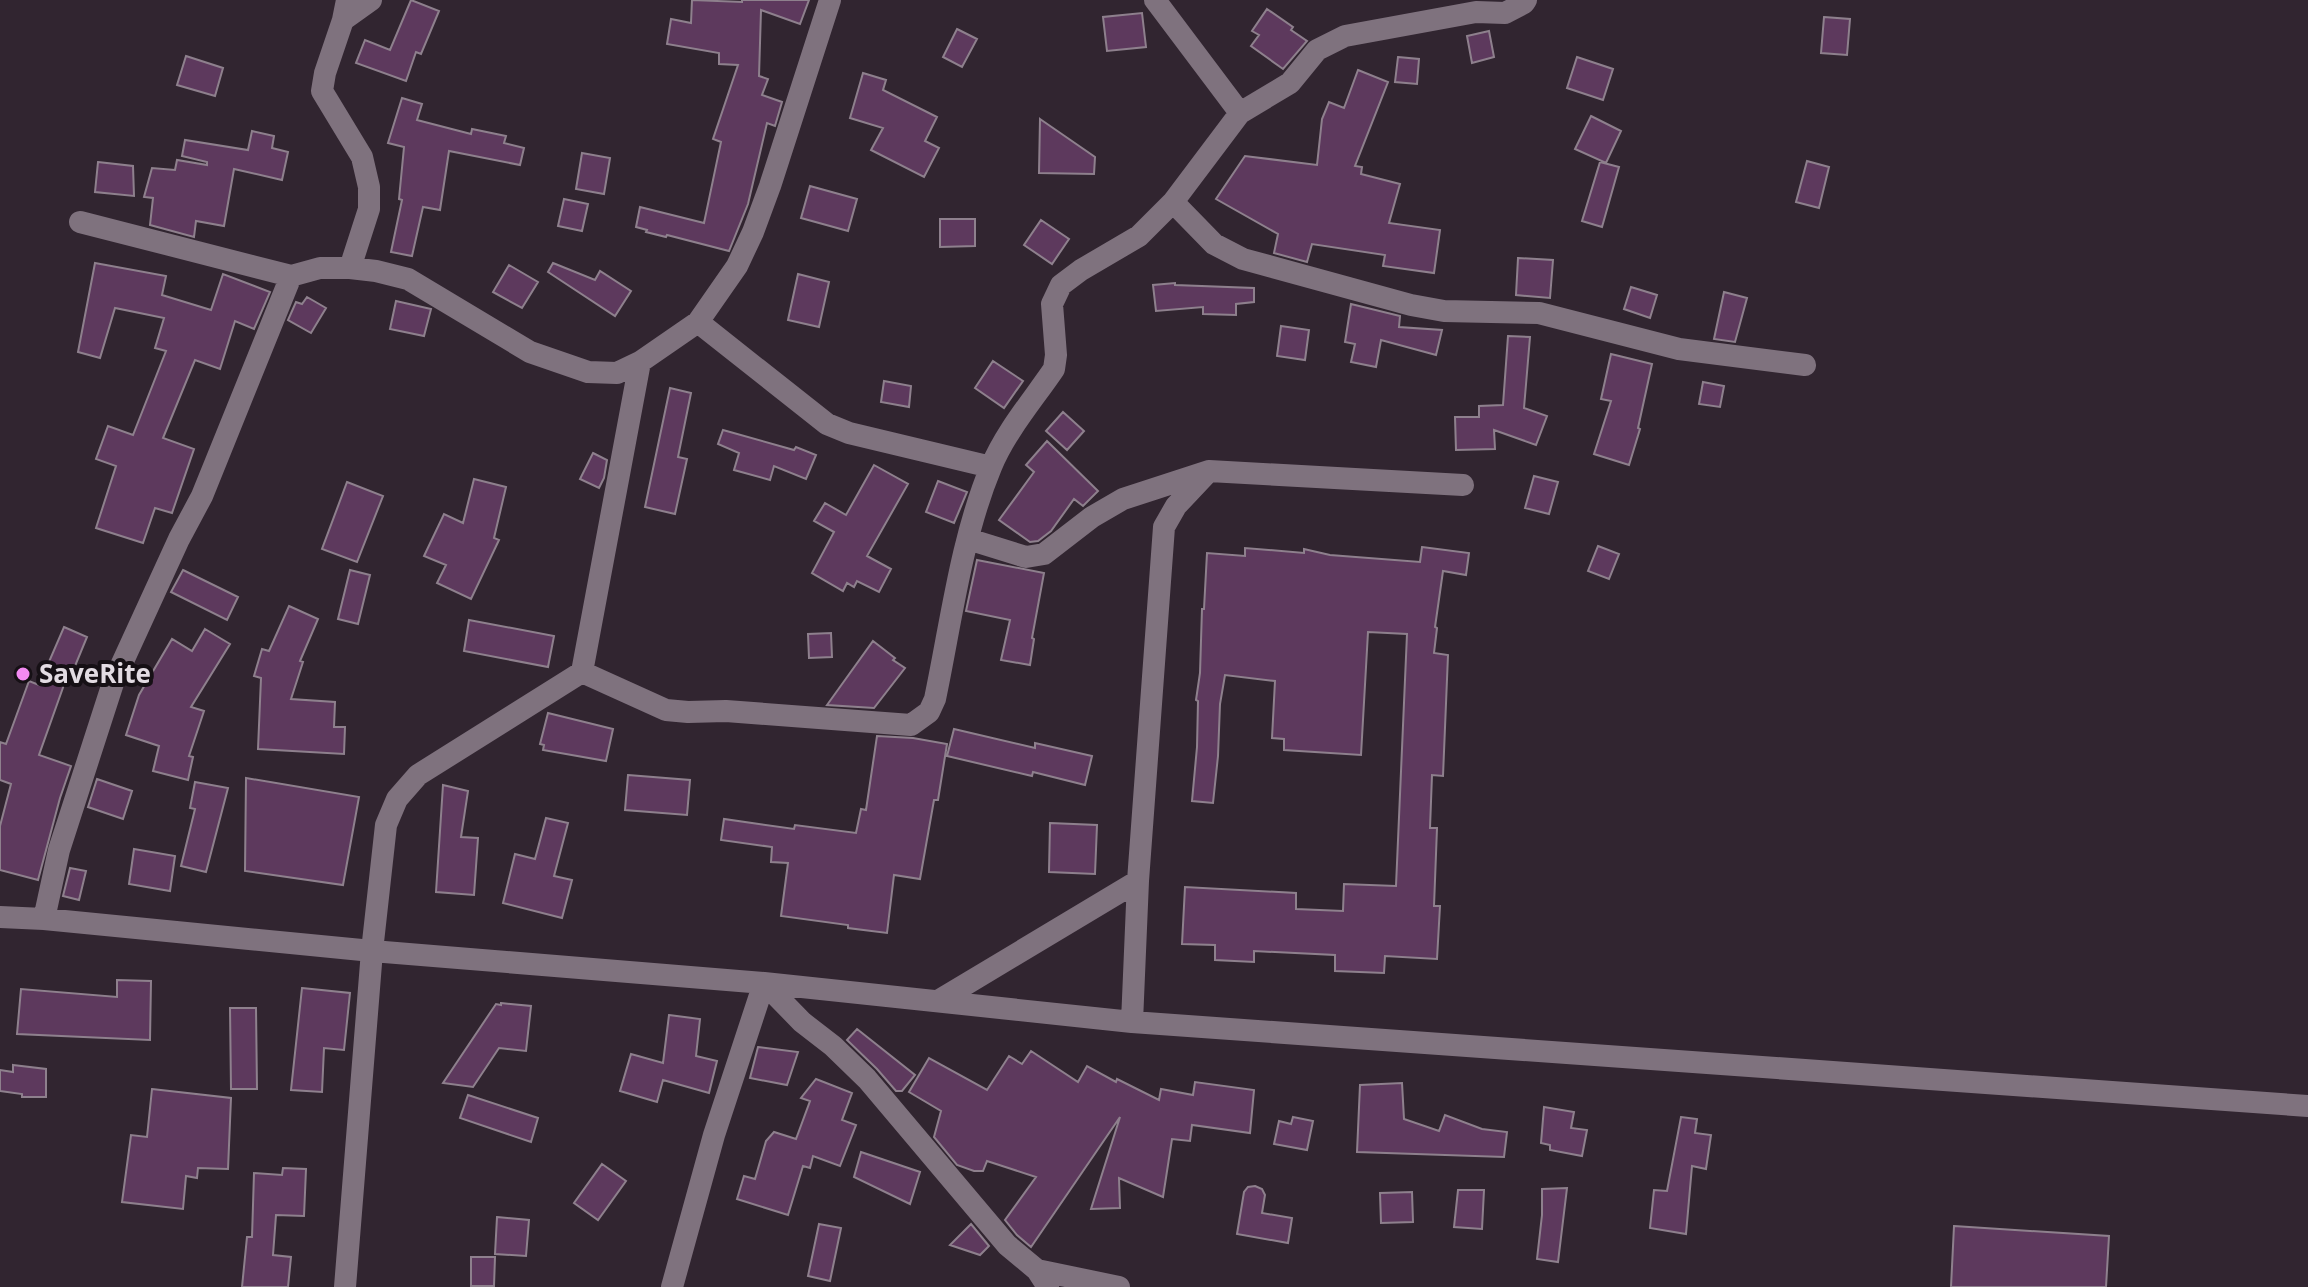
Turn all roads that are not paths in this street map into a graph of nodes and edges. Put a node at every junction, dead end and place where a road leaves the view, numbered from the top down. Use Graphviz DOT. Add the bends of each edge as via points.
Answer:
graph roads {
  1 [pos="371,0"];
  2 [pos="830,0"];
  3 [pos="1155,0"];
  4 [pos="1526,0"];
  5 [pos="345,10"];
  6 [pos="1240,113"];
  7 [pos="1173,202"];
  8 [pos="80,222"];
  9 [pos="350,268"];
  10 [pos="291,276"];
  11 [pos="698,322"];
  12 [pos="640,362"];
  13 [pos="1805,365"];
  14 [pos="991,467"];
  15 [pos="1209,471"];
  16 [pos="1463,485"];
  17 [pos="968,539"];
  18 [pos="582,672"];
  19 [pos="1138,881"];
  20 [pos="0,917"];
  21 [pos="44,919"];
  22 [pos="372,951"];
  23 [pos="764,983"];
  24 [pos="938,1001"];
  25 [pos="1132,1022"];
  26 [pos="2308,1106"];
  27 [pos="1043,1279"];
  28 [pos="345,1287"];
  29 [pos="672,1287"];
  30 [pos="1119,1287"];
  1 -- 5 [label="street"];
  2 -- 11 [label="street" via="753,232 737,266"];
  3 -- 6 [label="street"];
  4 -- 6 [label="street" via="1505,13 1476,12 1345,36 1317,50 1290,83"];
  5 -- 9 [label="street" via="322,91 362,157 369,187 369,209"];
  6 -- 7 [label="street"];
  7 -- 13 [label="street" via="1214,244 1243,259 1411,305 1539,313 1679,349"];
  7 -- 14 [label="street" via="1139,236 1061,285 1052,304 1054,369"];
  8 -- 10 [label="street"];
  9 -- 10 [label="street" via="320,268"];
  9 -- 12 [label="street" via="408,279 530,352 588,372 617,373"];
  10 -- 21 [label="street" via="202,496 113,683 59,850"];
  11 -- 12 [label="street"];
  11 -- 14 [label="street" via="827,424"];
  12 -- 18 [label="street"];
  14 -- 17 [label="street"];
  15 -- 16 [label="street"];
  15 -- 17 [label="street" via="1123,499 1044,554 1026,557"];
  15 -- 19 [label="street" via="1164,527"];
  17 -- 18 [label="street" via="935,699 929,712 911,725 666,710"];
  18 -- 22 [label="street" via="418,775 397,799 386,825"];
  19 -- 24 [label="street"];
  19 -- 25 [label="street"];
  20 -- 21 [label="street"];
  21 -- 22 [label="street"];
  22 -- 23 [label="street"];
  22 -- 28 [label="street"];
  23 -- 24 [label="street"];
  23 -- 27 [label="street" via="867,1079 1007,1245"];
  23 -- 29 [label="street"];
  24 -- 25 [label="street"];
  25 -- 26 [label="street"];
  27 -- 30 [label="street"];
}
